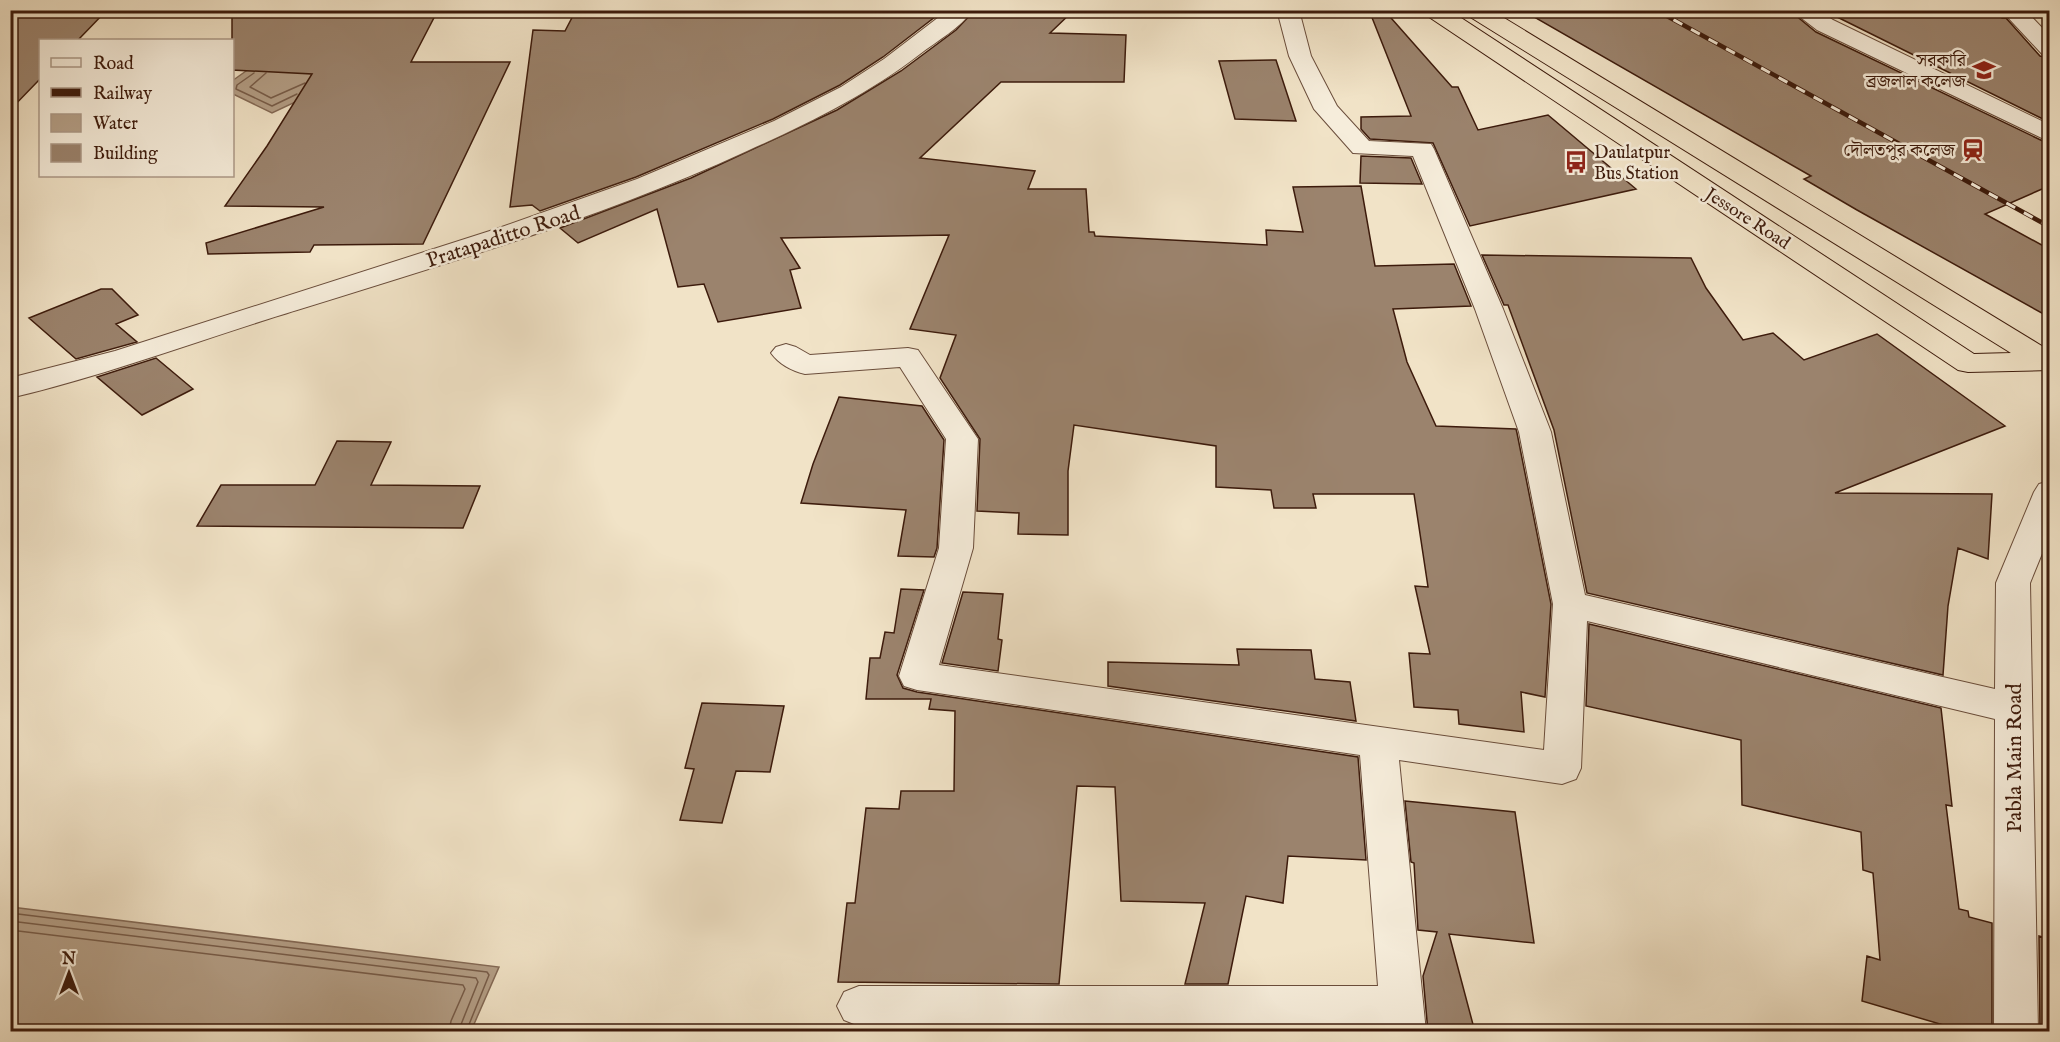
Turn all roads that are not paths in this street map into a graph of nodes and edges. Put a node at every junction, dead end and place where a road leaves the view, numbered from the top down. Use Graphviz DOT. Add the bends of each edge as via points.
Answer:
graph roads {
  1 [pos="962,10"];
  2 [pos="1288,10"];
  3 [pos="1434,10"];
  4 [pos="1475,10"];
  5 [pos="1802,10"];
  6 [pos="2012,10"];
  7 [pos="1821,18"];
  8 [pos="2049,49"];
  9 [pos="2049,135"];
  10 [pos="786,353"];
  11 [pos="2048,363"];
  12 [pos="10,388"];
  13 [pos="2049,492"];
  14 [pos="1570,604"];
  15 [pos="2013,708"];
  16 [pos="1378,742"];
  17 [pos="859,1006"];
  18 [pos="1402,1019"];
  19 [pos="2016,1032"];
  1 -- 12 [label="street, Pratapaditto Road" via="851,91 739,146 570,215 100,365"];
  2 -- 14 [label="street" via="1300,56 1326,109 1362,148 1422,149 1535,432"];
  3 -- 11 [label="highway, Jessore Road" via="1968,363"];
  4 -- 11 [label="highway, Jessore Road"];
  5 -- 7 [label="street"];
  6 -- 8 [label="street"];
  7 -- 9 [label="street"];
  10 -- 16 [label="street" via="805,365 908,357 962,439 956,548 917,676"];
  13 -- 15 [label="street, Pabla Main Road" via="2013,583"];
  14 -- 15 [label="street"];
  14 -- 16 [label="street" via="1562,768"];
  15 -- 19 [label="street, Pabla Main Road"];
  16 -- 18 [label="street"];
  17 -- 18 [label="street"];
}
